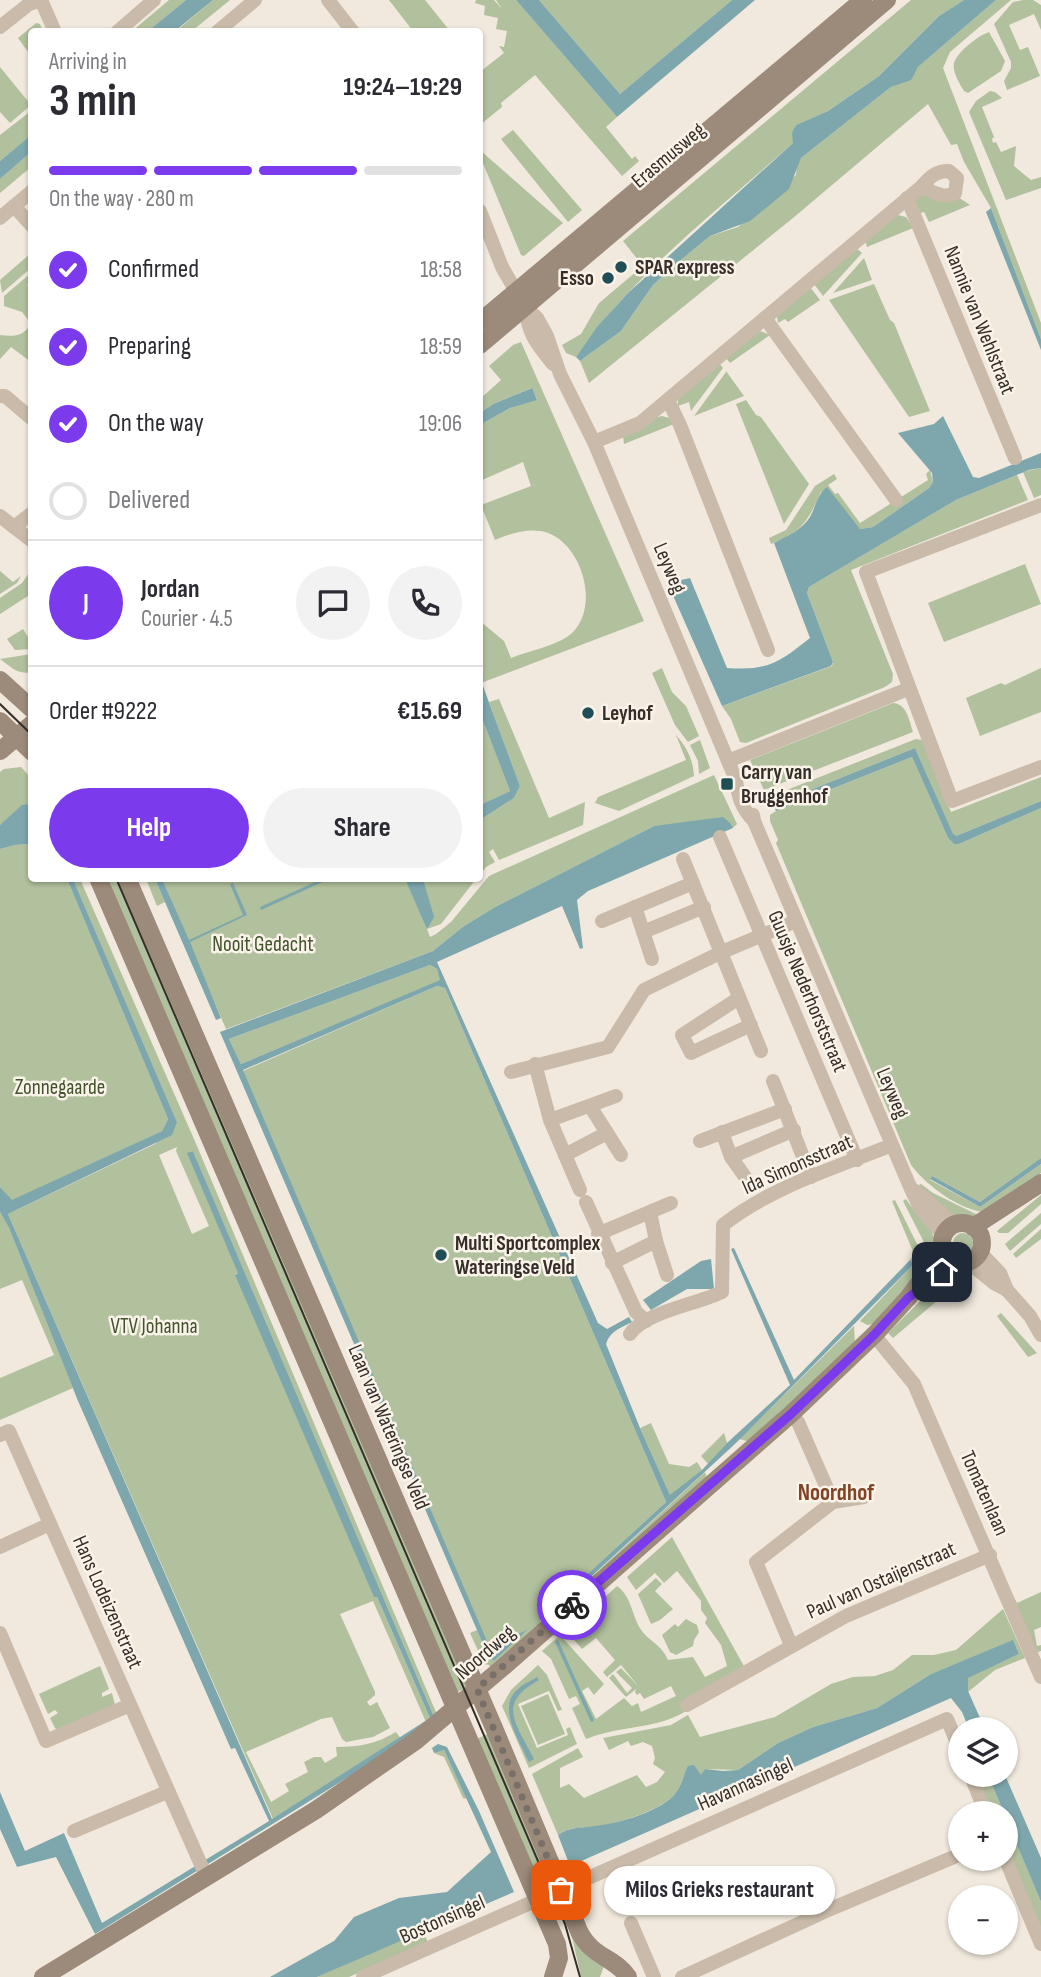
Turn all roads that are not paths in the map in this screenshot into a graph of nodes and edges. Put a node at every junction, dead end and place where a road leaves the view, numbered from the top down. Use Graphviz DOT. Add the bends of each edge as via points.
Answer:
graph roads {
  1 [pos="41,0"];
  2 [pos="154,0"];
  3 [pos="255,0"];
  4 [pos="328,0"];
  5 [pos="863,0"];
  6 [pos="887,0"];
  7 [pos="0,27"];
  8 [pos="53,28"];
  9 [pos="122,28"];
  10 [pos="222,28"];
  11 [pos="350,28"];
  12 [pos="921,187"];
  13 [pos="28,194"];
  14 [pos="907,198"];
  15 [pos="14,206"];
  16 [pos="0,218"];
  17 [pos="483,219"];
  18 [pos="28,222"];
  19 [pos="516,292"];
  20 [pos="525,307"];
  21 [pos="765,318"];
  22 [pos="483,320"];
  23 [pos="483,342"];
  24 [pos="0,396"];
  25 [pos="668,400"];
  26 [pos="28,416"];
  27 [pos="594,442"];
  28 [pos="1015,458"];
  29 [pos="896,499"];
  30 [pos="1041,505"];
  31 [pos="0,516"];
  32 [pos="28,516"];
  33 [pos="14,527"];
  34 [pos="28,538"];
  35 [pos="768,650"];
  36 [pos="0,680"];
  37 [pos="908,689"];
  38 [pos="28,703"];
  39 [pos="28,707"];
  40 [pos="28,725"];
  41 [pos="5,728"];
  42 [pos="28,748"];
  43 [pos="0,751"];
  44 [pos="727,761"];
  45 [pos="1041,767"];
  46 [pos="720,837"];
  47 [pos="683,859"];
  48 [pos="100,882"];
  49 [pos="129,882"];
  50 [pos="693,883"];
  51 [pos="635,906"];
  52 [pos="704,907"];
  53 [pos="601,920"];
  54 [pos="796,921"];
  55 [pos="643,932"];
  56 [pos="762,937"];
  57 [pos="722,952"];
  58 [pos="653,959"];
  59 [pos="739,998"];
  60 [pos="751,1026"];
  61 [pos="682,1035"];
  62 [pos="668,1043"];
  63 [pos="761,1051"];
  64 [pos="535,1064"];
  65 [pos="511,1072"];
  66 [pos="773,1081"];
  67 [pos="616,1096"];
  68 [pos="590,1105"];
  69 [pos="785,1109"];
  70 [pos="550,1120"];
  71 [pos="794,1130"];
  72 [pos="722,1132"];
  73 [pos="607,1133"];
  74 [pos="700,1141"];
  75 [pos="892,1145"];
  76 [pos="565,1154"];
  77 [pos="621,1155"];
  78 [pos="731,1157"];
  79 [pos="857,1160"];
  80 [pos="811,1177"];
  81 [pos="748,1181"];
  82 [pos="1034,1188"];
  83 [pos="671,1203"];
  84 [pos="650,1212"];
  85 [pos="598,1234"];
  86 [pos="656,1241"];
  87 [pos="962,1244"];
  88 [pos="612,1263"];
  89 [pos="667,1275"];
  90 [pos="646,1321"];
  91 [pos="630,1334"];
  92 [pos="874,1335"];
  93 [pos="1041,1335"];
  94 [pos="795,1418"];
  95 [pos="5,1433"];
  96 [pos="863,1497"];
  97 [pos="833,1502"];
  98 [pos="50,1524"];
  99 [pos="0,1547"];
  100 [pos="989,1555"];
  101 [pos="0,1633"];
  102 [pos="791,1646"];
  103 [pos="1041,1677"];
  104 [pos="477,1689"];
  105 [pos="131,1705"];
  106 [pos="687,1705"];
  107 [pos="455,1708"];
  108 [pos="948,1721"];
  109 [pos="167,1791"];
  110 [pos="74,1831"];
  111 [pos="948,1859"];
  112 [pos="203,1869"];
  113 [pos="1010,1871"];
  114 [pos="561,1890"];
  115 [pos="537,1900"];
  116 [pos="631,1923"];
  117 [pos="1041,1944"];
  118 [pos="43,1977"];
  119 [pos="363,1977"];
  120 [pos="553,1977"];
  121 [pos="628,1977"];
  122 [pos="654,1977"];
  123 [pos="682,1977"];
  1 -- 7 [label="street"];
  1 -- 8 [label="street"];
  2 -- 9 [label="street"];
  3 -- 10 [label="street"];
  4 -- 11 [label="street"];
  5 -- 19 [label="street, Erasmusweg"];
  6 -- 20 [label="street, Erasmusweg"];
  12 -- 14 [label="street"];
  13 -- 15 [label="street"];
  14 -- 21 [label="street"];
  14 -- 28 [label="street, Nannie van Wehlstraat"];
  15 -- 16 [label="street"];
  15 -- 18 [label="street"];
  17 -- 19 [label="street, Leyweg"];
  19 -- 20 [label="street, Leyweg"];
  19 -- 22 [label="street, Erasmusweg"];
  20 -- 23 [label="street, Erasmusweg"];
  20 -- 27 [label="street, Leyweg" via="527,326 560,374"];
  21 -- 25 [label="street"];
  21 -- 29 [label="street"];
  24 -- 26 [label="street"];
  25 -- 27 [label="street" via="640,424"];
  25 -- 35 [label="street"];
  27 -- 44 [label="street, Leyweg"];
  30 -- 37 [label="street" via="866,572"];
  31 -- 33 [label="street"];
  32 -- 33 [label="street"];
  33 -- 34 [label="street"];
  36 -- 38 [label="street"];
  37 -- 44 [label="street"];
  37 -- 45 [label="street" via="951,802"];
  39 -- 41 [label="street"];
  40 -- 41 [label="street"];
  41 -- 42 [label="street"];
  41 -- 43 [label="street"];
  44 -- 54 [label="street, Leyweg" via="750,800 754,821"];
  46 -- 56 [label="street, Guusje Nederhorststraat"];
  47 -- 50 [label="street"];
  48 -- 107 [label="street"];
  49 -- 104 [label="street, Laan van Wateringse Veld"];
  50 -- 51 [label="street"];
  50 -- 52 [label="street"];
  51 -- 53 [label="street"];
  51 -- 55 [label="street"];
  52 -- 55 [label="street"];
  52 -- 57 [label="street"];
  54 -- 56 [label="street"];
  54 -- 75 [label="street, Leyweg"];
  55 -- 58 [label="street"];
  56 -- 57 [label="street"];
  56 -- 79 [label="street, Guusje Nederhorststraat"];
  57 -- 59 [label="street"];
  57 -- 64 [label="street" via="644,989 608,1047"];
  59 -- 60 [label="street"];
  59 -- 61 [label="street"];
  60 -- 61 [label="street" via="691,1053"];
  60 -- 63 [label="street"];
  61 -- 62 [label="street"];
  64 -- 65 [label="street"];
  64 -- 70 [label="street"];
  66 -- 69 [label="street"];
  67 -- 68 [label="street"];
  68 -- 70 [label="street"];
  68 -- 73 [label="street"];
  69 -- 71 [label="street"];
  69 -- 72 [label="street"];
  70 -- 76 [label="street"];
  71 -- 78 [label="street"];
  71 -- 80 [label="street"];
  72 -- 74 [label="street"];
  72 -- 78 [label="street"];
  73 -- 76 [label="street"];
  73 -- 77 [label="street"];
  75 -- 79 [label="street, Ida Simonsstraat"];
  75 -- 87 [label="street, Leyweg" via="911,1189 927,1200"];
  76 -- 85 [label="street"];
  78 -- 81 [label="street"];
  79 -- 80 [label="street, Ida Simonsstraat"];
  80 -- 90 [label="street, Ida Simonsstraat" via="761,1199 723,1225 722,1292"];
  82 -- 87 [label="street, Noordweg" via="1013,1211"];
  83 -- 84 [label="street"];
  84 -- 85 [label="street"];
  84 -- 86 [label="street"];
  85 -- 88 [label="street"];
  86 -- 88 [label="street"];
  86 -- 89 [label="street"];
  87 -- 92 [label="street, Noordweg"];
  87 -- 93 [label="street, Leyweg" via="994,1283 1007,1290 1030,1316"];
  88 -- 90 [label="street" via="636,1312"];
  90 -- 91 [label="street, Ida Simonsstraat"];
  92 -- 94 [label="street, Noordweg"];
  92 -- 100 [label="street, Tomatenlaan" via="914,1384"];
  94 -- 97 [label="street"];
  94 -- 104 [label="street, Noordweg"];
  95 -- 98 [label="street, Hans Lodeizenstraat"];
  96 -- 97 [label="street, Paul van Ostaijenstraat"];
  97 -- 102 [label="street, Paul van Ostaijenstraat" via="756,1562"];
  98 -- 99 [label="street"];
  98 -- 105 [label="street, Hans Lodeizenstraat"];
  100 -- 102 [label="street, Paul van Ostaijenstraat" via="846,1616"];
  100 -- 103 [label="street, Tomatenlaan"];
  101 -- 105 [label="street" via="46,1741"];
  102 -- 106 [label="street, Paul van Ostaijenstraat"];
  104 -- 107 [label="street, Noordweg"];
  104 -- 114 [label="street, Laan van Wateringse Veld"];
  105 -- 109 [label="street, Hans Lodeizenstraat"];
  107 -- 112 [label="street, Noordweg" via="316,1810"];
  107 -- 115 [label="street"];
  108 -- 114 [label="street, Havannasingel"];
  109 -- 110 [label="street"];
  109 -- 112 [label="street, Hans Lodeizenstraat"];
  111 -- 123 [label="street"];
  112 -- 118 [label="street, Noordweg"];
  113 -- 117 [label="street"];
  114 -- 121 [label="street, Laan van Wateringse Veld" via="584,1941"];
  115 -- 119 [label="street, Bostonsingel"];
  115 -- 120 [label="street" via="557,1944 559,1958"];
  116 -- 122 [label="street"];
}
